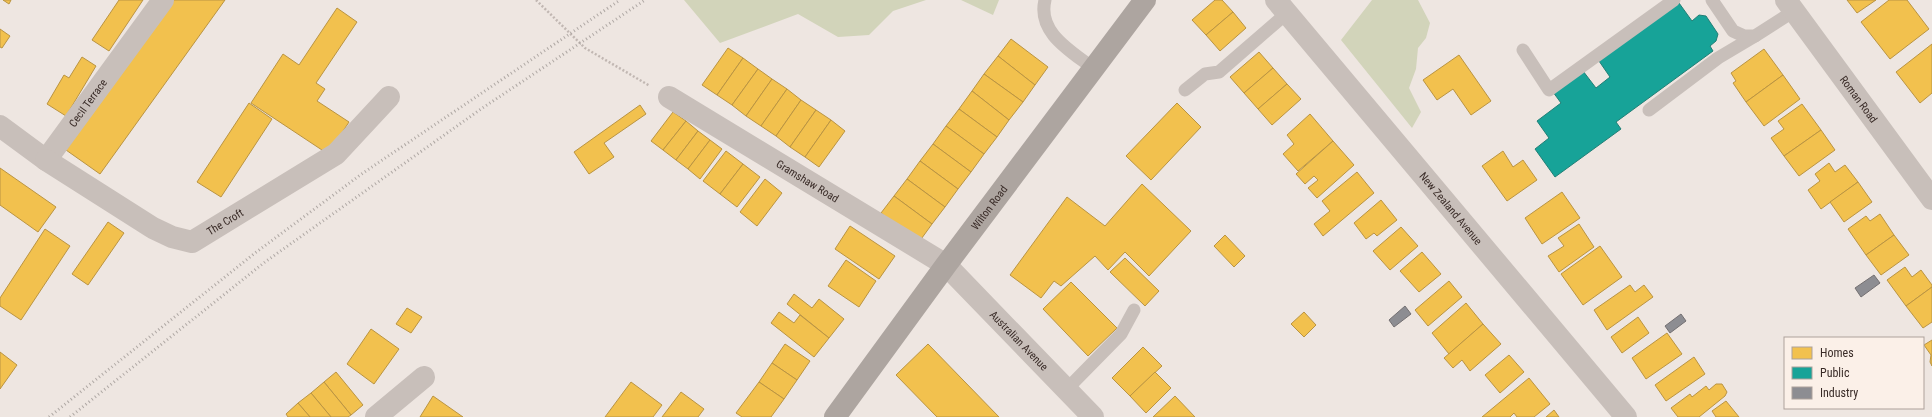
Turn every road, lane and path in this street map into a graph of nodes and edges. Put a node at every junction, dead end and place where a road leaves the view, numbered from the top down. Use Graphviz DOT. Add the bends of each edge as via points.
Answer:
graph roads {
  1 [pos="163,0"];
  2 [pos="536,0"];
  3 [pos="1045,0"];
  4 [pos="1145,0"];
  5 [pos="1674,0"];
  6 [pos="1712,0"];
  7 [pos="1282,4"];
  8 [pos="1790,6"];
  9 [pos="1754,36"];
  10 [pos="1523,50"];
  11 [pos="1094,68"];
  12 [pos="1185,90"];
  13 [pos="389,97"];
  14 [pos="669,97"];
  15 [pos="1649,110"];
  16 [pos="0,126"];
  17 [pos="46,160"];
  18 [pos="1924,172"];
  19 [pos="1932,199"];
  20 [pos="946,265"];
  21 [pos="1134,310"];
  22 [pos="424,377"];
  23 [pos="1066,390"];
  24 [pos="376,417"];
  25 [pos="835,417"];
  26 [pos="1093,417"];
  27 [pos="1626,417"];
  1 -- 17 [label="street, Cecil Terrace"];
  2 -- 14 [label="path" via="585,48"];
  3 -- 11 [label="lane" via="1043,8 1047,27 1060,42"];
  4 -- 11 [label="highway, Wilton Road"];
  5 -- 10 [label="lane" via="1549,90"];
  6 -- 9 [label="lane" via="1734,31 1744,36"];
  7 -- 12 [label="lane" via="1219,72 1205,74"];
  7 -- 27 [label="street, New Zealand Avenue"];
  8 -- 9 [label="lane"];
  8 -- 18 [label="street, Roman Road"];
  9 -- 15 [label="lane" via="1718,58"];
  11 -- 20 [label="highway, Wilton Road"];
  13 -- 17 [label="street, The Croft" via="336,154 192,242 172,237 153,228"];
  14 -- 20 [label="street, Gramshaw Road"];
  16 -- 17 [label="street"];
  18 -- 19 [label="street, Roman Road"];
  20 -- 23 [label="street, Australian Avenue"];
  20 -- 25 [label="highway, Wilton Road"];
  21 -- 23 [label="lane" via="1121,334"];
  22 -- 24 [label="street"];
  23 -- 26 [label="street, Australian Avenue"];
}
